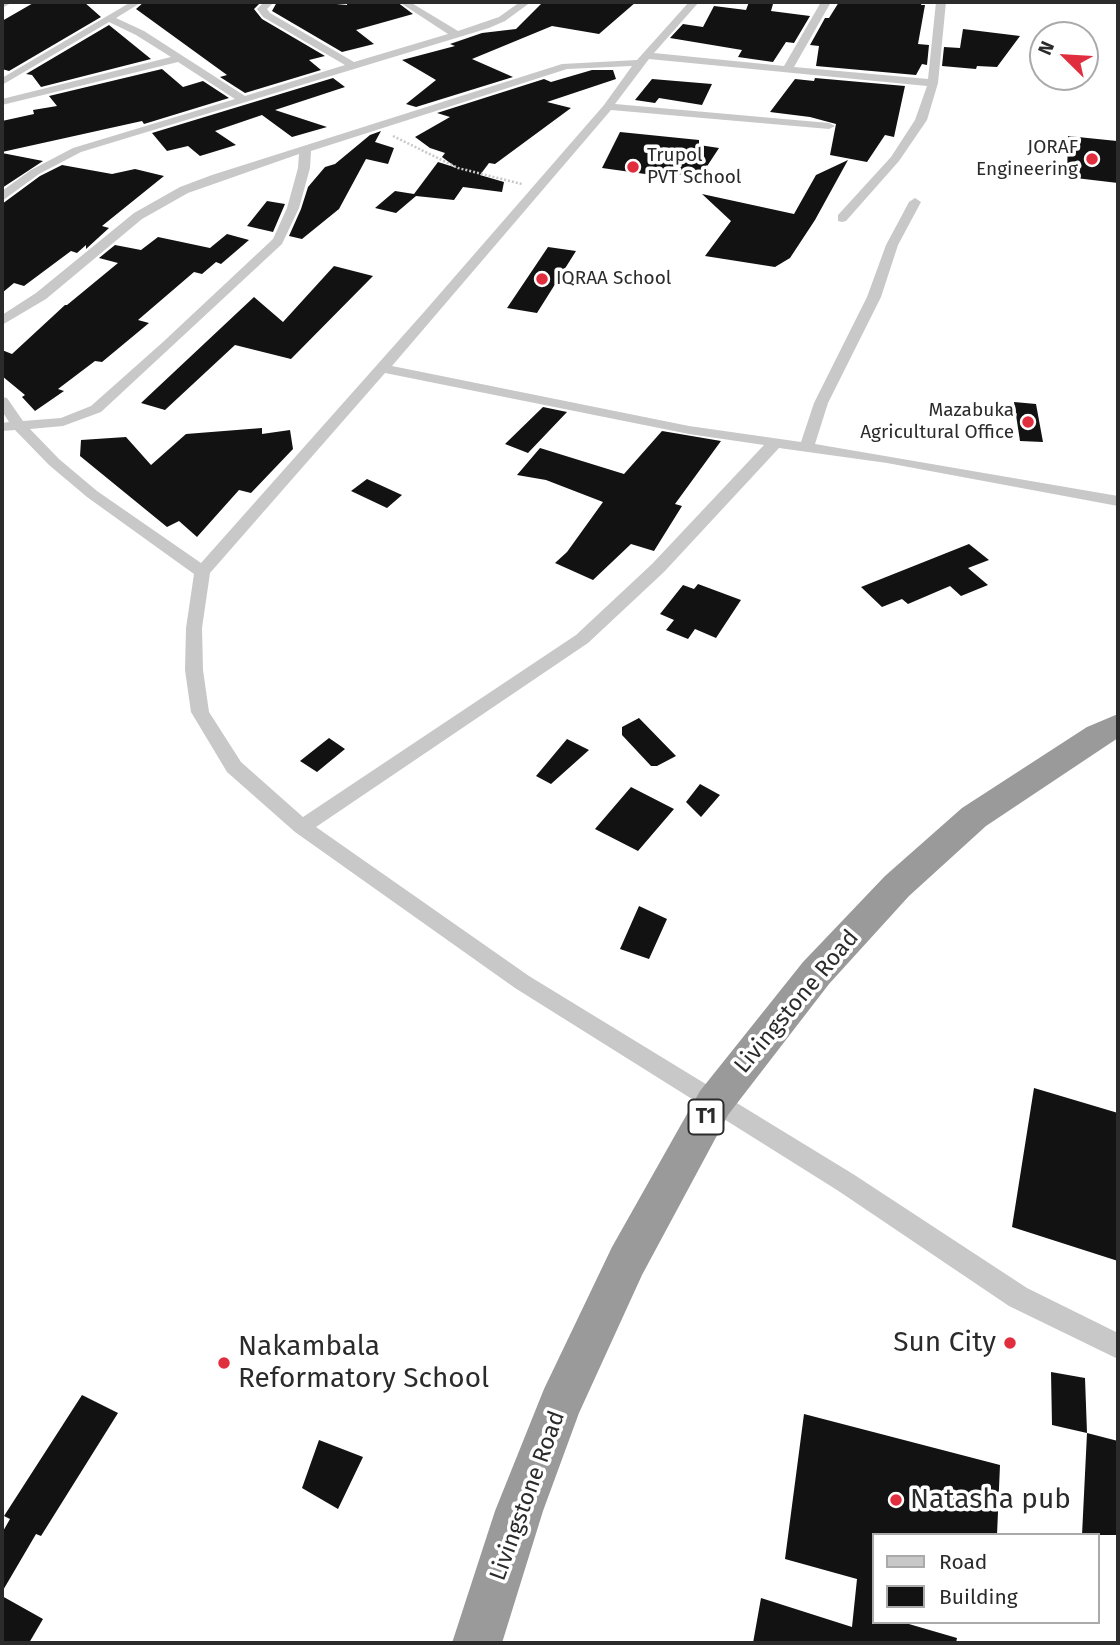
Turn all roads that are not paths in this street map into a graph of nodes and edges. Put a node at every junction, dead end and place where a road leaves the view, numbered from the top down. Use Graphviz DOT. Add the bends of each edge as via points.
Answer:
graph roads {
  1 [pos="8,2"];
  2 [pos="137,2"];
  3 [pos="268,2"];
  4 [pos="404,2"];
  5 [pos="526,2"];
  6 [pos="694,2"];
  7 [pos="826,2"];
  8 [pos="941,2"];
  9 [pos="2,5"];
  10 [pos="110,19"];
  11 [pos="457,36"];
  12 [pos="177,59"];
  13 [pos="644,60"];
  14 [pos="353,66"];
  15 [pos="786,71"];
  16 [pos="2,82"];
  17 [pos="933,83"];
  18 [pos="243,99"];
  19 [pos="2,102"];
  20 [pos="608,107"];
  21 [pos="829,126"];
  22 [pos="305,150"];
  23 [pos="2,197"];
  24 [pos="915,202"];
  25 [pos="842,218"];
  26 [pos="2,321"];
  27 [pos="381,368"];
  28 [pos="2,401"];
  29 [pos="11,427"];
  30 [pos="774,444"];
  31 [pos="807,446"];
  32 [pos="1118,501"];
  33 [pos="202,572"];
  34 [pos="1118,725"];
  35 [pos="302,827"];
  36 [pos="714,1103"];
  37 [pos="1118,1346"];
  38 [pos="477,1643"];
  1 -- 9 [label="street"];
  2 -- 10 [label="street"];
  3 -- 14 [label="street" via="262,9 266,15"];
  4 -- 11 [label="street"];
  5 -- 11 [label="street" via="502,19"];
  6 -- 13 [label="street"];
  7 -- 15 [label="street"];
  8 -- 17 [label="street"];
  10 -- 12 [label="street"];
  10 -- 16 [label="street"];
  11 -- 14 [label="street"];
  12 -- 18 [label="street"];
  12 -- 19 [label="street"];
  13 -- 15 [label="street"];
  13 -- 20 [label="street"];
  13 -- 22 [label="street" via="566,66"];
  14 -- 18 [label="street"];
  15 -- 17 [label="street"];
  17 -- 25 [label="street" via="921,120 908,141"];
  18 -- 23 [label="street" via="77,150 35,172"];
  20 -- 21 [label="street"];
  20 -- 27 [label="street"];
  22 -- 26 [label="street" via="216,177 158,202 41,296"];
  22 -- 29 [label="street" via="293,208 278,241 265,254 96,410 64,422"];
  24 -- 31 [label="street" via="892,246 874,298 821,402"];
  27 -- 30 [label="street"];
  27 -- 33 [label="street"];
  28 -- 29 [label="street"];
  29 -- 33 [label="street" via="92,494"];
  30 -- 31 [label="street"];
  30 -- 35 [label="street" via="658,568 582,639"];
  31 -- 32 [label="street"];
  33 -- 35 [label="street" via="194,639 200,712 234,767"];
  34 -- 36 [label="highway, Livingstone Road / T1" via="974,817 897,886 816,973"];
  35 -- 36 [label="street" via="522,982"];
  36 -- 37 [label="street" via="845,1182 1018,1297"];
  36 -- 38 [label="highway, Livingstone Road / T1" via="627,1261 560,1405 519,1511"];
}
